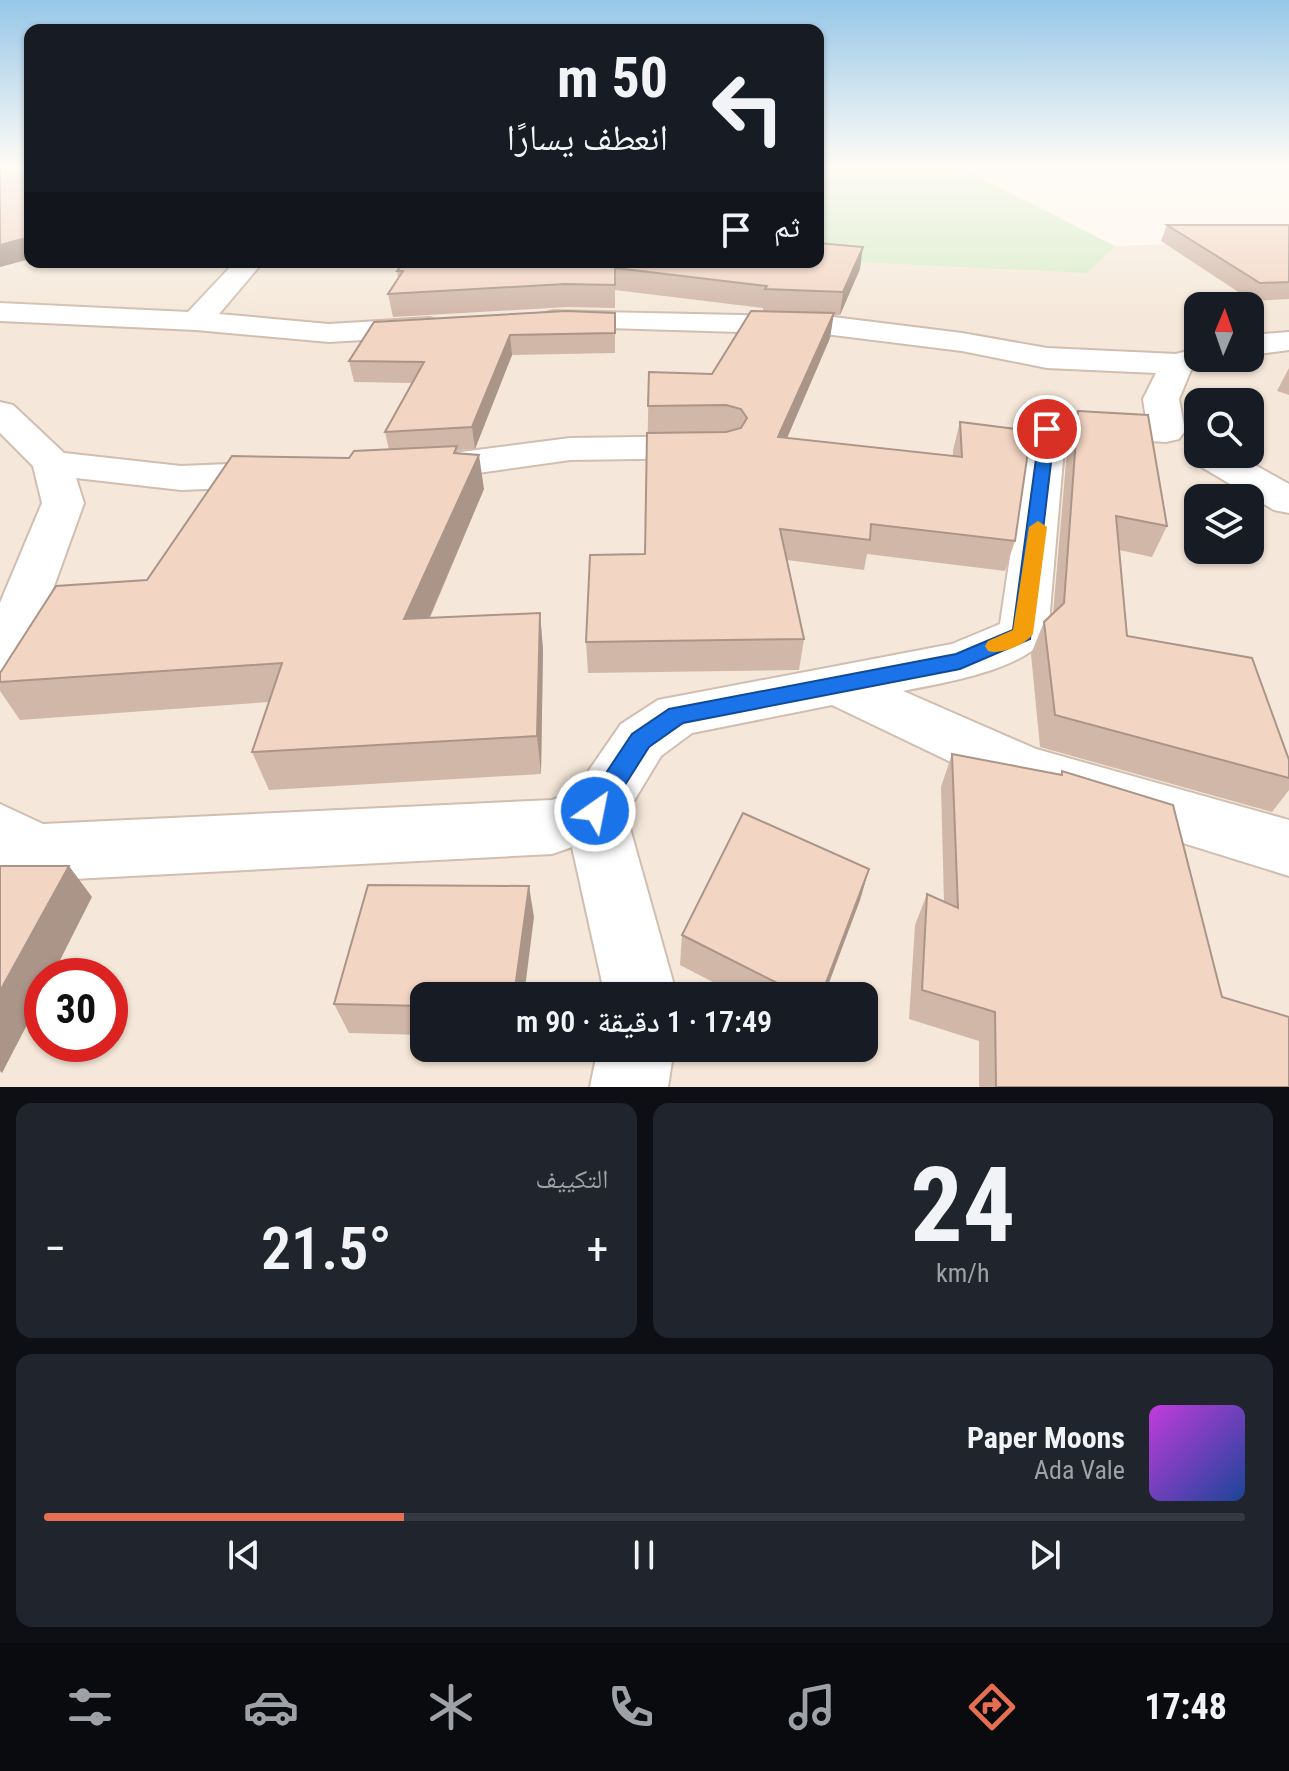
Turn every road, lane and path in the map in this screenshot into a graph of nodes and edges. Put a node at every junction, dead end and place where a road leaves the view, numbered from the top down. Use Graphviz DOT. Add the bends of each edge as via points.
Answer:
graph roads {
  1 [pos="245,268"];
  2 [pos="0,312"];
  3 [pos="196,321"];
  4 [pos="519,322"];
  5 [pos="456,326"];
  6 [pos="1289,341"];
  7 [pos="1264,344"];
  8 [pos="1184,361"];
  9 [pos="1184,367"];
  10 [pos="0,413"];
  11 [pos="1184,434"];
  12 [pos="1184,443"];
  13 [pos="723,446"];
  14 [pos="52,463"];
  15 [pos="1232,468"];
  16 [pos="379,470"];
  17 [pos="318,473"];
  18 [pos="1289,501"];
  19 [pos="0,664"];
  20 [pos="838,685"];
  21 [pos="595,811"];
  22 [pos="0,831"];
  23 [pos="1289,848"];
  24 [pos="638,982"];
  25 [pos="633,1062"];
  26 [pos="629,1087"];
  1 -- 3 [label="street"];
  2 -- 3 [label="street"];
  3 -- 5 [label="street" via="329,333"];
  4 -- 8 [label="street" via="833,326 1047,358"];
  6 -- 7 [label="street"];
  9 -- 11 [label="street" via="1161,399"];
  10 -- 14 [label="street"];
  12 -- 20 [label="street" via="1057,424 1047,429 1023,634 960,661"];
  13 -- 16 [label="street" via="570,449 454,467"];
  14 -- 17 [label="street" via="181,478"];
  14 -- 19 [label="street" via="63,503"];
  15 -- 18 [label="street"];
  20 -- 21 [label="street" via="677,715 641,740"];
  20 -- 23 [label="street" via="1024,770"];
  21 -- 22 [label="street" via="552,827 35,853"];
  21 -- 24 [label="street"];
  25 -- 26 [label="street"];
}
